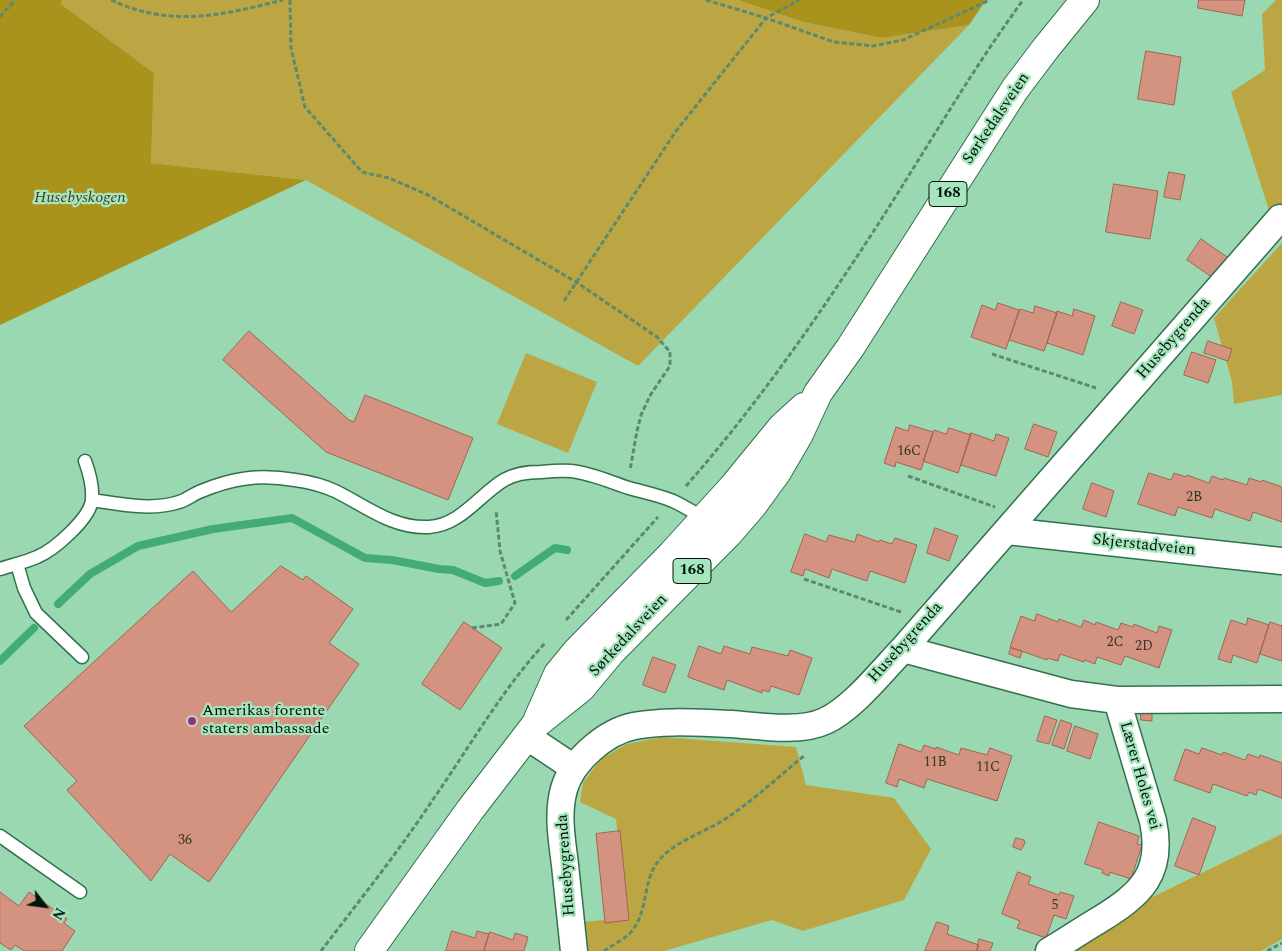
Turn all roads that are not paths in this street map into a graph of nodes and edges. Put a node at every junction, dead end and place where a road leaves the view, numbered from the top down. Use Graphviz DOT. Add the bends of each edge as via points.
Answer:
graph roads {
  1 [pos="1085,0"];
  2 [pos="1280,218"];
  3 [pos="818,393"];
  4 [pos="85,461"];
  5 [pos="92,500"];
  6 [pos="705,519"];
  7 [pos="1012,526"];
  8 [pos="728,534"];
  9 [pos="1282,561"];
  10 [pos="17,564"];
  11 [pos="0,569"];
  12 [pos="902,649"];
  13 [pos="82,657"];
  14 [pos="1282,699"];
  15 [pos="1117,700"];
  16 [pos="531,730"];
  17 [pos="574,768"];
  18 [pos="0,836"];
  19 [pos="80,892"];
  20 [pos="369,951"];
  21 [pos="574,951"];
  22 [pos="1049,951"];
  1 -- 3 [label="main road, Sørkedalsveien / 168" via="1015,90"];
  2 -- 7 [label="street, Husebygrenda"];
  3 -- 6 [label="main road, Sørkedalsveien / 168" via="782,427"];
  3 -- 8 [label="main road, Sørkedalsveien / 168" via="777,472"];
  4 -- 5 [label="lane"];
  5 -- 6 [label="lane" via="156,506 179,502 212,486 240,478 293,479 318,484 401,525 431,527 460,516 507,478 523,472 571,471 672,501"];
  5 -- 10 [label="lane" via="83,518 65,539 38,557"];
  6 -- 8 [label="lane"];
  6 -- 16 [label="main road, Sørkedalsveien / 168" via="576,652 558,674"];
  7 -- 9 [label="street, Skjerstadveien"];
  7 -- 12 [label="street, Husebygrenda"];
  8 -- 16 [label="main road, Sørkedalsveien / 168" via="611,652 581,688"];
  10 -- 11 [label="lane"];
  10 -- 13 [label="lane" via="36,612"];
  12 -- 15 [label="street, Lærer Holes vei" via="1071,694"];
  12 -- 17 [label="street, Husebygrenda" via="856,698 825,721 784,727 679,722 631,726 590,749"];
  14 -- 15 [label="street, Lærer Holes vei"];
  15 -- 22 [label="street, Lærer Holes vei" via="1153,821 1157,842 1155,861 1143,885 1120,906"];
  16 -- 17 [label="street"];
  16 -- 20 [label="main road, Sørkedalsveien / 168"];
  17 -- 21 [label="street, Husebygrenda" via="564,789 560,822"];
  18 -- 19 [label="lane"];
}
